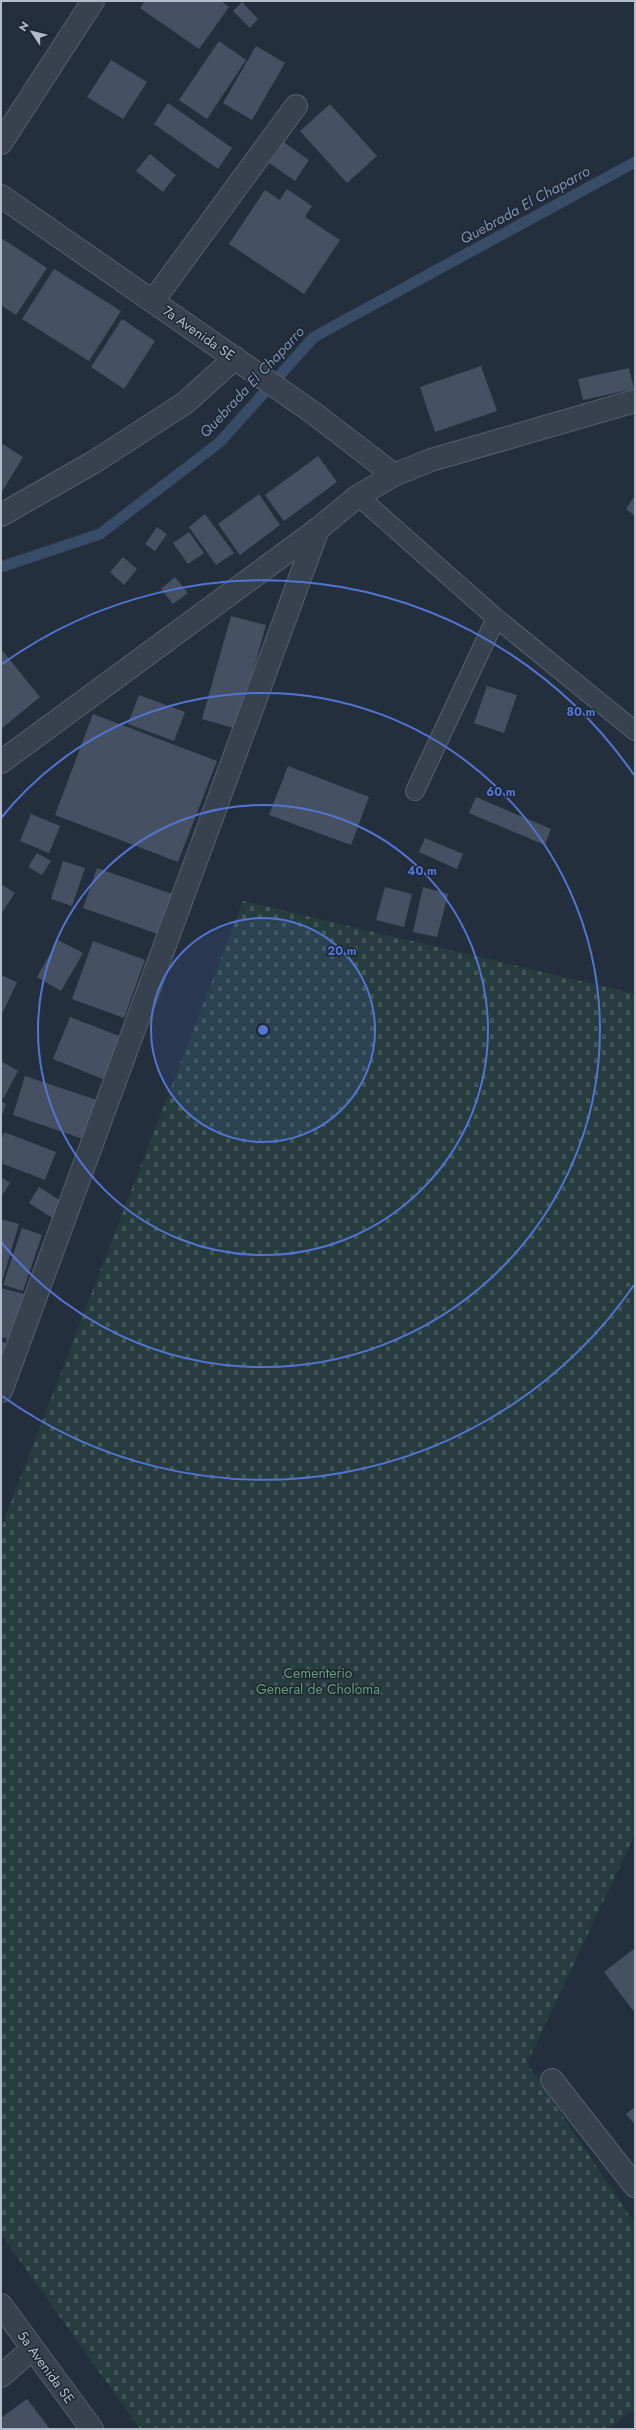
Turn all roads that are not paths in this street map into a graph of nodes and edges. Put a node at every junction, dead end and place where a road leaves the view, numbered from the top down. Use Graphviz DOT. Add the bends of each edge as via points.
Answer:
graph roads {
  1 [pos="93,1"];
  2 [pos="296,106"];
  3 [pos="1,143"];
  4 [pos="1,196"];
  5 [pos="153,301"];
  6 [pos="243,364"];
  7 [pos="635,401"];
  8 [pos="394,475"];
  9 [pos="358,496"];
  10 [pos="1,516"];
  11 [pos="318,528"];
  12 [pos="496,618"];
  13 [pos="635,731"];
  14 [pos="1,762"];
  15 [pos="415,791"];
  16 [pos="1,1391"];
  17 [pos="552,2080"];
  18 [pos="635,2186"];
  19 [pos="1,2305"];
  20 [pos="32,2349"];
  21 [pos="1,2376"];
  22 [pos="92,2429"];
  1 -- 3 [label="street"];
  2 -- 5 [label="street"];
  4 -- 5 [label="street, 7a Avenida SE"];
  5 -- 6 [label="street, 7a Avenida SE"];
  6 -- 8 [label="street, 7a Avenida SE" via="312,412"];
  6 -- 10 [label="street" via="94,462"];
  7 -- 8 [label="street" via="431,460"];
  8 -- 9 [label="street"];
  9 -- 11 [label="street"];
  9 -- 12 [label="lane"];
  11 -- 14 [label="street"];
  11 -- 16 [label="street"];
  12 -- 13 [label="lane"];
  12 -- 15 [label="lane"];
  17 -- 18 [label="street"];
  19 -- 20 [label="street, 5a Avenida SE"];
  20 -- 21 [label="street"];
  20 -- 22 [label="street, 5a Avenida SE"];
}
